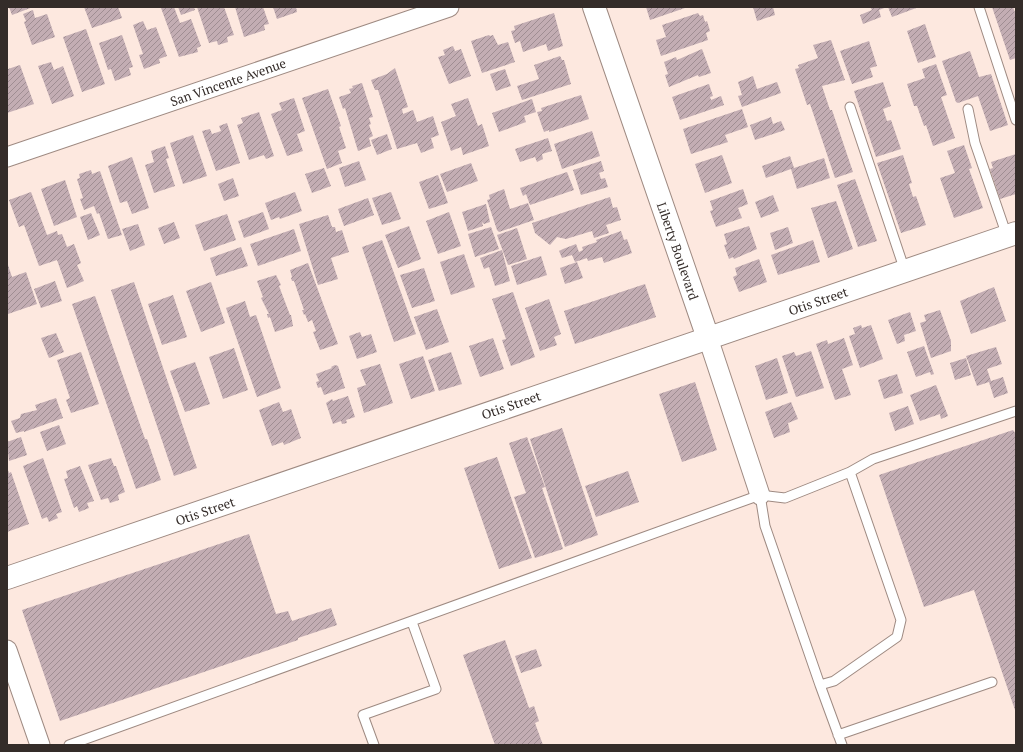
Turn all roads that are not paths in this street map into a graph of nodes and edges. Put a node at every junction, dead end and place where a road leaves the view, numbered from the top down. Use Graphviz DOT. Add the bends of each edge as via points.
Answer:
graph roads {
  1 [pos="449,7"];
  2 [pos="594,7"];
  3 [pos="979,7"];
  4 [pos="850,107"];
  5 [pos="968,109"];
  6 [pos="1016,120"];
  7 [pos="7,157"];
  8 [pos="1011,235"];
  9 [pos="905,271"];
  10 [pos="708,338"];
  11 [pos="1016,411"];
  12 [pos="850,472"];
  13 [pos="760,495"];
  14 [pos="7,578"];
  15 [pos="412,622"];
  16 [pos="7,650"];
  17 [pos="992,682"];
  18 [pos="820,686"];
  19 [pos="838,735"];
  20 [pos="40,745"];
  21 [pos="69,745"];
  22 [pos="374,745"];
  23 [pos="842,745"];
  1 -- 7 [label="street, San Vincente Avenue"];
  2 -- 10 [label="main road, Liberty Boulevard"];
  3 -- 6 [label="lane"];
  4 -- 9 [label="lane"];
  5 -- 8 [label="lane" via="975,143"];
  8 -- 9 [label="main road, Otis Street"];
  9 -- 10 [label="main road, Otis Street"];
  10 -- 13 [label="street, Liberty Boulevard"];
  10 -- 14 [label="main road, Otis Street"];
  11 -- 12 [label="lane" via="873,459"];
  12 -- 13 [label="lane" via="785,498"];
  12 -- 18 [label="lane" via="901,620 897,637 834,681"];
  13 -- 15 [label="lane"];
  13 -- 18 [label="lane" via="765,526"];
  15 -- 21 [label="lane"];
  15 -- 22 [label="lane" via="436,689 363,715"];
  16 -- 20 [label="street"];
  17 -- 19 [label="lane"];
  18 -- 19 [label="lane"];
  19 -- 23 [label="lane"];
}
